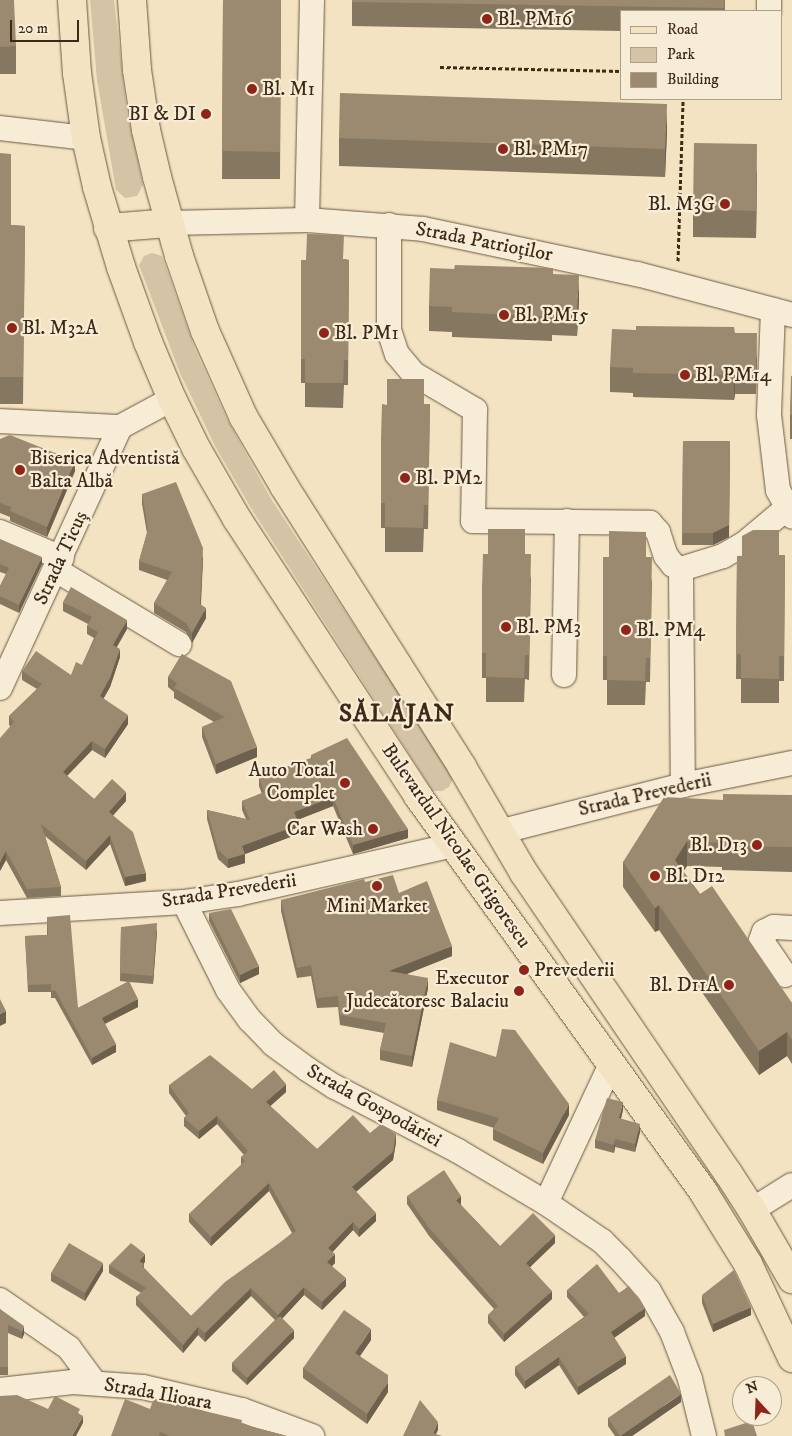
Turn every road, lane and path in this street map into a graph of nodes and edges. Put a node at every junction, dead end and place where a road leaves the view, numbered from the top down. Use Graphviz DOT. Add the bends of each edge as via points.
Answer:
graph roads {
  1 [pos="72,0"];
  2 [pos="132,0"];
  3 [pos="312,0"];
  4 [pos="440,68"];
  5 [pos="620,71"];
  6 [pos="683,100"];
  7 [pos="0,128"];
  8 [pos="86,138"];
  9 [pos="307,220"];
  10 [pos="169,223"];
  11 [pos="389,225"];
  12 [pos="108,228"];
  13 [pos="677,284"];
  14 [pos="782,312"];
  15 [pos="172,399"];
  16 [pos="0,421"];
  17 [pos="120,427"];
  18 [pos="790,512"];
  19 [pos="567,521"];
  20 [pos="0,532"];
  21 [pos="59,564"];
  22 [pos="681,569"];
  23 [pos="179,644"];
  24 [pos="564,675"];
  25 [pos="0,688"];
  26 [pos="792,763"];
  27 [pos="683,785"];
  28 [pos="499,832"];
  29 [pos="454,845"];
  30 [pos="184,902"];
  31 [pos="0,913"];
  32 [pos="792,928"];
  33 [pos="785,975"];
  34 [pos="611,1064"];
  35 [pos="792,1185"];
  36 [pos="546,1203"];
  37 [pos="752,1210"];
  38 [pos="792,1280"];
  39 [pos="0,1300"];
  40 [pos="792,1358"];
  41 [pos="94,1382"];
  42 [pos="0,1390"];
  43 [pos="312,1436"];
  44 [pos="704,1436"];
  1 -- 8 [label="main road, Bulevardul Nicolae Grigorescu"];
  2 -- 10 [label="main road, Bulevardul Nicolae Grigorescu" via="137,70 146,130"];
  3 -- 9 [label="street"];
  4 -- 5 [label="path"];
  6 -- 13 [label="path"];
  7 -- 8 [label="street"];
  8 -- 12 [label="main road, Bulevardul Nicolae Grigorescu"];
  9 -- 10 [label="street, Strada Patrioților"];
  9 -- 11 [label="street, Strada Patrioților"];
  10 -- 12 [label="main road"];
  10 -- 28 [label="main road, Bulevardul Nicolae Grigorescu" via="205,332 244,418 462,767"];
  11 -- 13 [label="street, Strada Patrioților" via="458,235"];
  11 -- 19 [label="street" via="389,330 397,354 414,374 475,410 473,521"];
  12 -- 15 [label="main road, Bulevardul Nicolae Grigorescu"];
  13 -- 14 [label="street, Strada Patrioților"];
  14 -- 18 [label="street" via="769,415 778,490"];
  15 -- 17 [label="street"];
  15 -- 29 [label="main road, Bulevardul Nicolae Grigorescu" via="242,527"];
  16 -- 17 [label="street"];
  17 -- 21 [label="street, Strada Ticuș"];
  18 -- 22 [label="street" via="724,556"];
  19 -- 22 [label="street" via="650,523 658,532 666,556"];
  19 -- 24 [label="street"];
  20 -- 21 [label="street"];
  21 -- 23 [label="street"];
  21 -- 25 [label="street, Strada Ticuș"];
  22 -- 27 [label="street"];
  26 -- 27 [label="street, Strada Prevederii"];
  27 -- 28 [label="street, Strada Prevederii"];
  28 -- 29 [label="main road"];
  28 -- 37 [label="main road, Bulevardul Nicolae Grigorescu" via="566,937"];
  29 -- 30 [label="street, Strada Prevederii" via="238,894"];
  29 -- 34 [label="main road, Bulevardul Nicolae Grigorescu"];
  30 -- 31 [label="street, Strada Prevederii"];
  30 -- 36 [label="street, Strada Gospodăriei" via="228,990 273,1044 306,1070 335,1087"];
  32 -- 33 [label="street" via="774,928 764,932 761,940"];
  34 -- 36 [label="street"];
  34 -- 40 [label="main road, Bulevardul Nicolae Grigorescu" via="727,1228 760,1288"];
  35 -- 37 [label="street"];
  36 -- 44 [label="street, Strada Gospodăriei" via="602,1241 648,1291 682,1356"];
  37 -- 38 [label="main road, Bulevardul Nicolae Grigorescu"];
  39 -- 41 [label="street" via="69,1348"];
  41 -- 42 [label="street, Strada Ilioara"];
  41 -- 43 [label="street, Strada Ilioara" via="143,1387 242,1410"];
}
